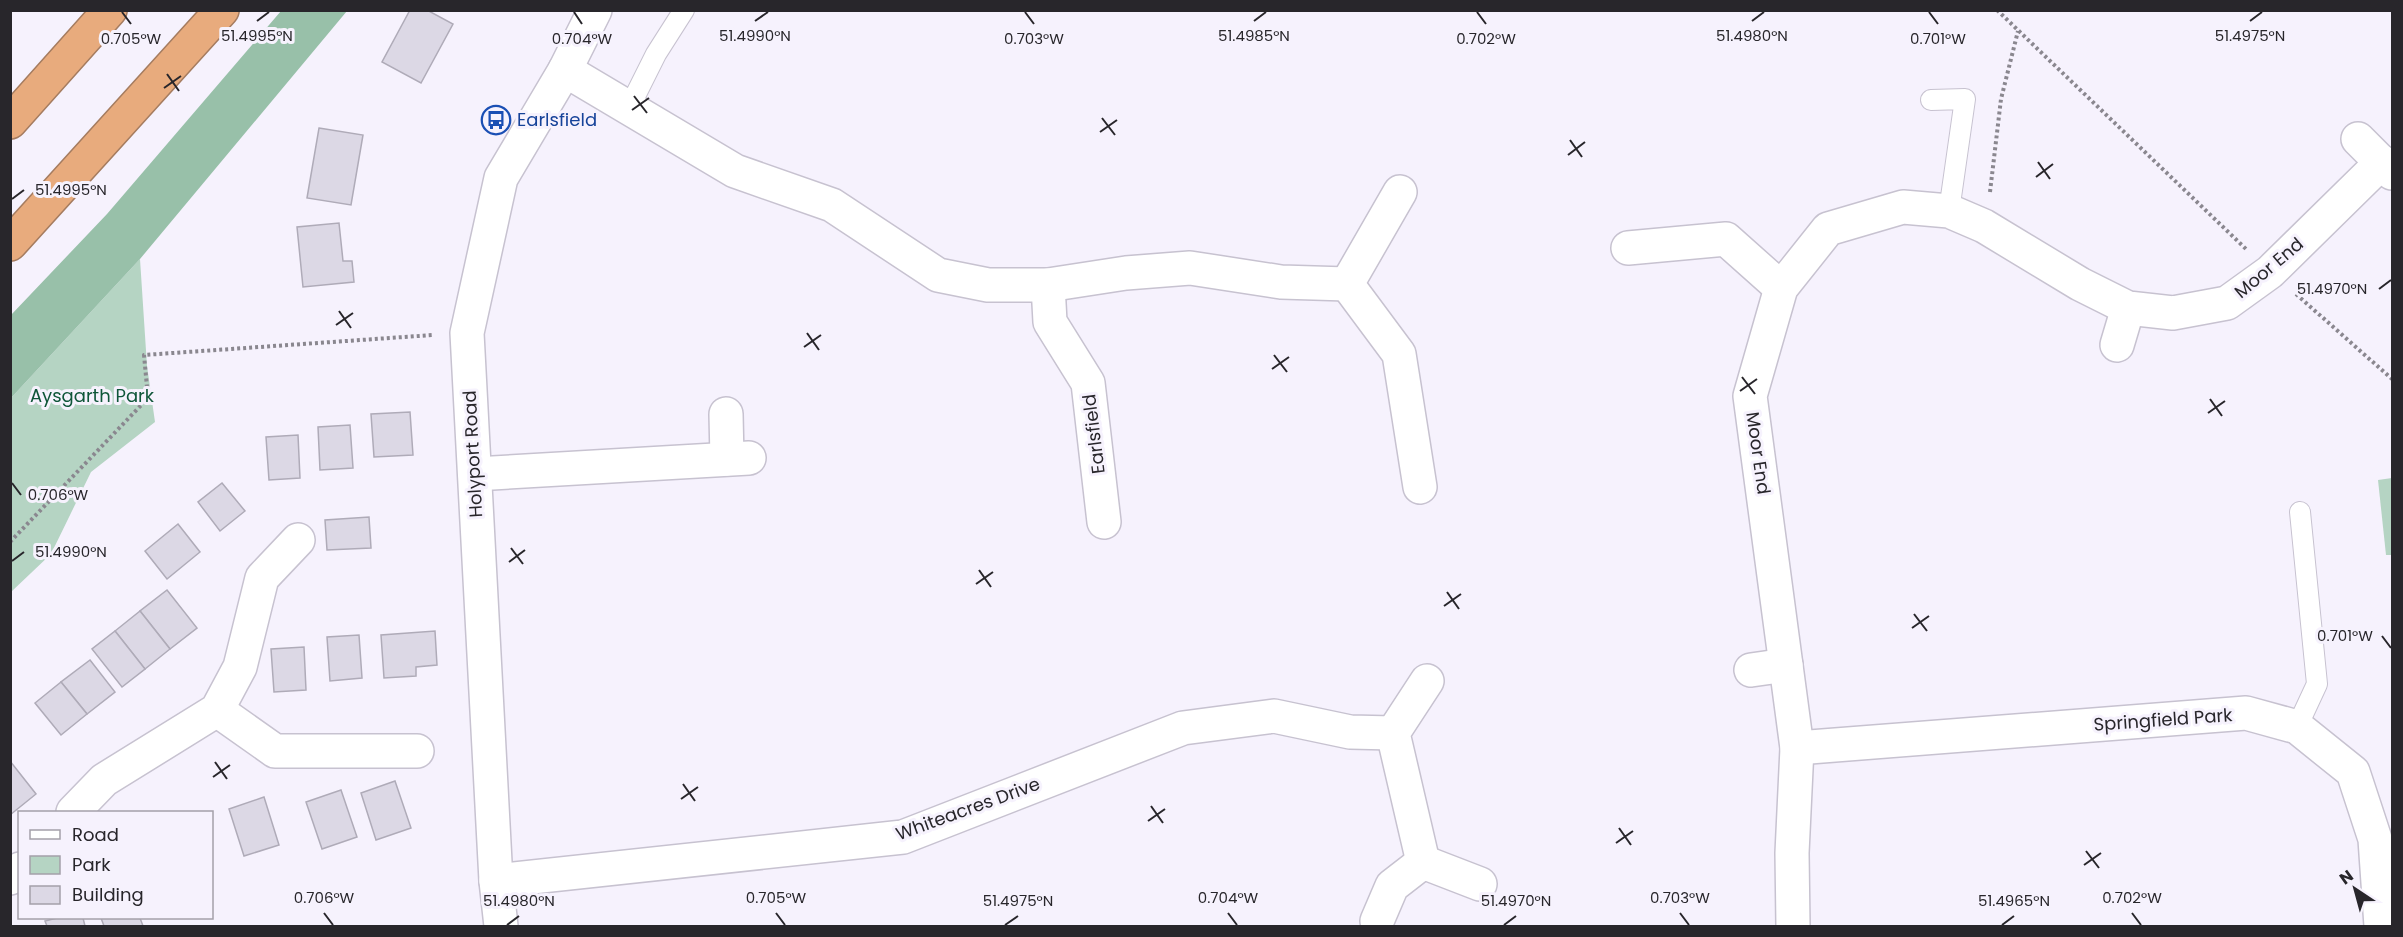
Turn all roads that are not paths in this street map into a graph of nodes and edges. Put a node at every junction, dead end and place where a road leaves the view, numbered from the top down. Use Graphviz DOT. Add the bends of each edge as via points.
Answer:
graph roads {
  1 [pos="110,10"];
  2 [pos="222,10"];
  3 [pos="595,10"];
  4 [pos="684,10"];
  5 [pos="565,70"];
  6 [pos="1931,100"];
  7 [pos="629,108"];
  8 [pos="10,122"];
  9 [pos="2358,139"];
  10 [pos="2387,167"];
  11 [pos="1400,192"];
  12 [pos="1949,211"];
  13 [pos="10,244"];
  14 [pos="1628,248"];
  15 [pos="1347,284"];
  16 [pos="1048,285"];
  17 [pos="1781,288"];
  18 [pos="2128,308"];
  19 [pos="2117,345"];
  20 [pos="726,414"];
  21 [pos="475,474"];
  22 [pos="1419,487"];
  23 [pos="2300,512"];
  24 [pos="1104,522"];
  25 [pos="298,540"];
  26 [pos="1786,665"];
  27 [pos="1751,670"];
  28 [pos="1427,681"];
  29 [pos="217,710"];
  30 [pos="2298,727"];
  31 [pos="1393,733"];
  32 [pos="1797,748"];
  33 [pos="417,751"];
  34 [pos="75,811"];
  35 [pos="1423,862"];
  36 [pos="496,881"];
  37 [pos="1480,884"];
  38 [pos="1377,921"];
  39 [pos="501,927"];
  40 [pos="1792,927"];
  41 [pos="2381,927"];
  1 -- 8 [label="highway"];
  2 -- 13 [label="highway"];
  3 -- 5 [label="street, Holyport Road"];
  4 -- 7 [label="lane"];
  5 -- 7 [label="street"];
  5 -- 21 [label="street, Holyport Road" via="501,178 467,333"];
  6 -- 12 [label="lane" via="1965,99"];
  7 -- 16 [label="street" via="735,171 832,206 938,275 987,285"];
  9 -- 10 [label="street, Moor End"];
  10 -- 18 [label="street, Moor End" via="2270,272 2227,303 2173,313"];
  11 -- 15 [label="street"];
  12 -- 17 [label="street, Moor End" via="1903,207 1828,229"];
  12 -- 18 [label="street, Moor End" via="1984,226"];
  14 -- 17 [label="street" via="1726,239"];
  15 -- 16 [label="street" via="1281,282 1190,268"];
  15 -- 22 [label="street" via="1399,354"];
  16 -- 24 [label="street, Earlsfield" via="1050,322 1088,383"];
  17 -- 26 [label="street, Moor End" via="1750,396"];
  18 -- 19 [label="street"];
  20 -- 21 [label="street" via="738,458"];
  21 -- 36 [label="street, Holyport Road"];
  23 -- 30 [label="lane" via="2317,684"];
  25 -- 29 [label="street" via="262,578 240,668"];
  26 -- 27 [label="street"];
  26 -- 32 [label="street, Moor End"];
  28 -- 31 [label="street"];
  29 -- 33 [label="street" via="275,751"];
  29 -- 34 [label="street" via="104,780"];
  30 -- 32 [label="street, Springfield Park" via="2246,713"];
  30 -- 41 [label="street, Springfield Park" via="2353,772 2375,839"];
  31 -- 35 [label="street"];
  31 -- 36 [label="street, Whiteacres Drive" via="1350,732 1274,716 1184,728 903,837"];
  32 -- 40 [label="street, Moor End"];
  35 -- 37 [label="street"];
  35 -- 38 [label="street" via="1392,886"];
  36 -- 39 [label="street, Holyport Road"];
}
